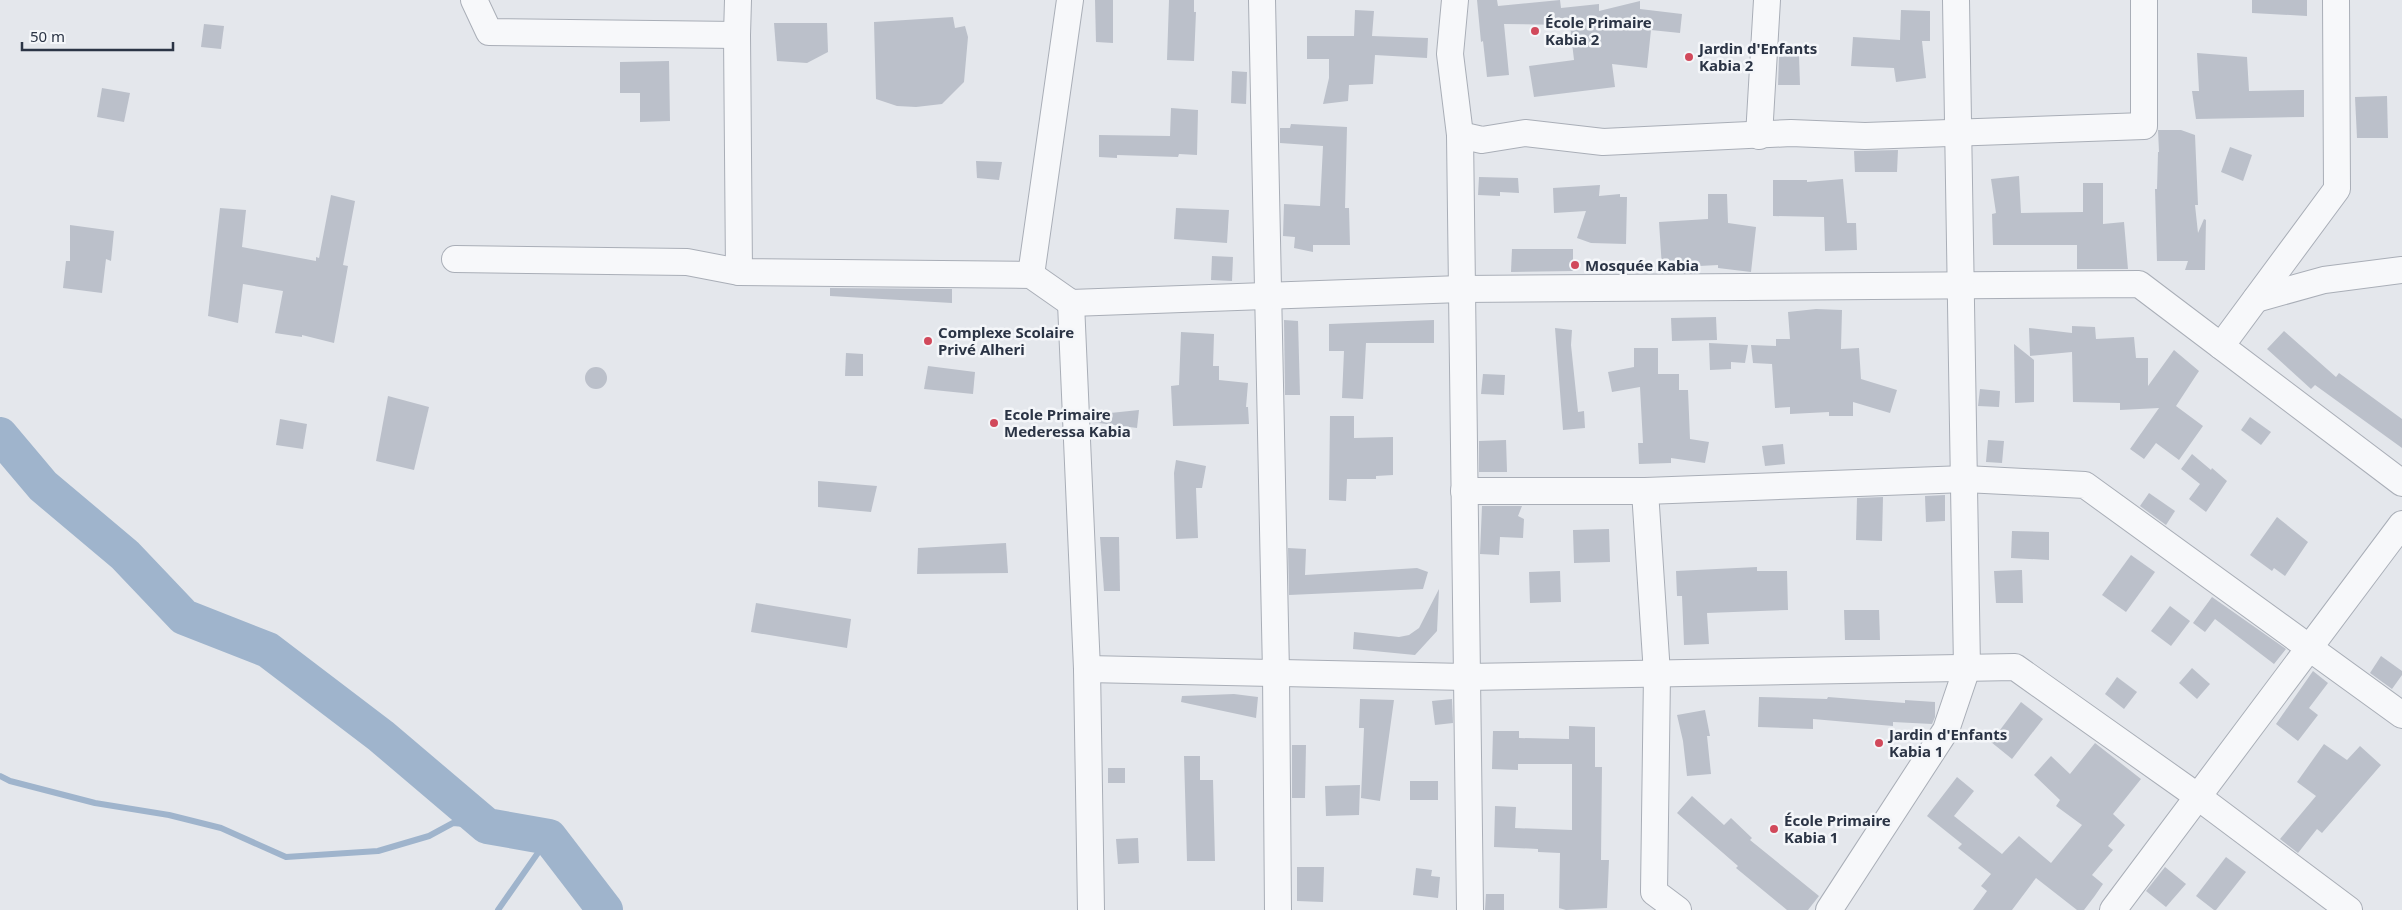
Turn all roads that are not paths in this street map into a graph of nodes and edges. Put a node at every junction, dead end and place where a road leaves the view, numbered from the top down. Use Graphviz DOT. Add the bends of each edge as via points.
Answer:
graph roads {
  1 [pos="474,0"];
  2 [pos="738,0"];
  3 [pos="1070,0"];
  4 [pos="1262,0"];
  5 [pos="1455,0"];
  6 [pos="1767,0"];
  7 [pos="1956,0"];
  8 [pos="2144,0"];
  9 [pos="2336,0"];
  10 [pos="737,35"];
  11 [pos="1958,131"];
  12 [pos="1460,135"];
  13 [pos="1759,136"];
  14 [pos="454,259"];
  15 [pos="2402,270"];
  16 [pos="739,272"];
  17 [pos="1031,275"];
  18 [pos="1962,286"];
  19 [pos="1461,289"];
  20 [pos="1268,296"];
  21 [pos="2256,298"];
  22 [pos="1071,303"];
  23 [pos="2221,346"];
  24 [pos="1965,479"];
  25 [pos="2402,482"];
  26 [pos="1645,491"];
  27 [pos="1464,492"];
  28 [pos="2402,524"];
  29 [pos="2308,648"];
  30 [pos="1087,668"];
  31 [pos="1967,668"];
  32 [pos="1276,673"];
  33 [pos="1657,674"];
  34 [pos="1466,677"];
  35 [pos="2402,716"];
  36 [pos="2197,796"];
  37 [pos="2338,907"];
  38 [pos="1091,910"];
  39 [pos="1278,910"];
  40 [pos="1470,910"];
  41 [pos="1678,910"];
  42 [pos="1829,910"];
  43 [pos="2113,910"];
  1 -- 10 [label="street" via="490,32"];
  2 -- 10 [label="street"];
  3 -- 17 [label="street"];
  4 -- 20 [label="street"];
  5 -- 12 [label="street" via="1450,54"];
  6 -- 13 [label="street"];
  7 -- 11 [label="street"];
  8 -- 11 [label="street" via="2144,126"];
  9 -- 21 [label="street" via="2337,189"];
  10 -- 16 [label="street"];
  11 -- 13 [label="street" via="1865,136 1791,133"];
  11 -- 18 [label="street"];
  12 -- 13 [label="street" via="1482,140 1525,134 1603,142"];
  12 -- 19 [label="street"];
  14 -- 16 [label="street" via="687,262"];
  15 -- 21 [label="street" via="2324,280"];
  16 -- 17 [label="street"];
  17 -- 22 [label="street"];
  18 -- 19 [label="street"];
  18 -- 23 [label="street" via="2138,284"];
  18 -- 24 [label="street"];
  19 -- 20 [label="street"];
  19 -- 27 [label="street"];
  20 -- 22 [label="street"];
  20 -- 32 [label="street"];
  21 -- 23 [label="street"];
  22 -- 30 [label="street"];
  23 -- 25 [label="street"];
  24 -- 26 [label="street"];
  24 -- 29 [label="street" via="2084,485"];
  24 -- 31 [label="street"];
  26 -- 27 [label="street"];
  26 -- 33 [label="street"];
  27 -- 34 [label="street"];
  28 -- 29 [label="street"];
  29 -- 35 [label="street"];
  29 -- 36 [label="street"];
  30 -- 32 [label="street"];
  30 -- 38 [label="street"];
  31 -- 33 [label="street"];
  31 -- 36 [label="street" via="2015,667"];
  31 -- 42 [label="street" via="1946,730"];
  32 -- 34 [label="street"];
  32 -- 39 [label="street"];
  33 -- 34 [label="street"];
  33 -- 41 [label="street" via="1654,892"];
  34 -- 40 [label="street"];
  36 -- 37 [label="street"];
  36 -- 43 [label="street"];
}
